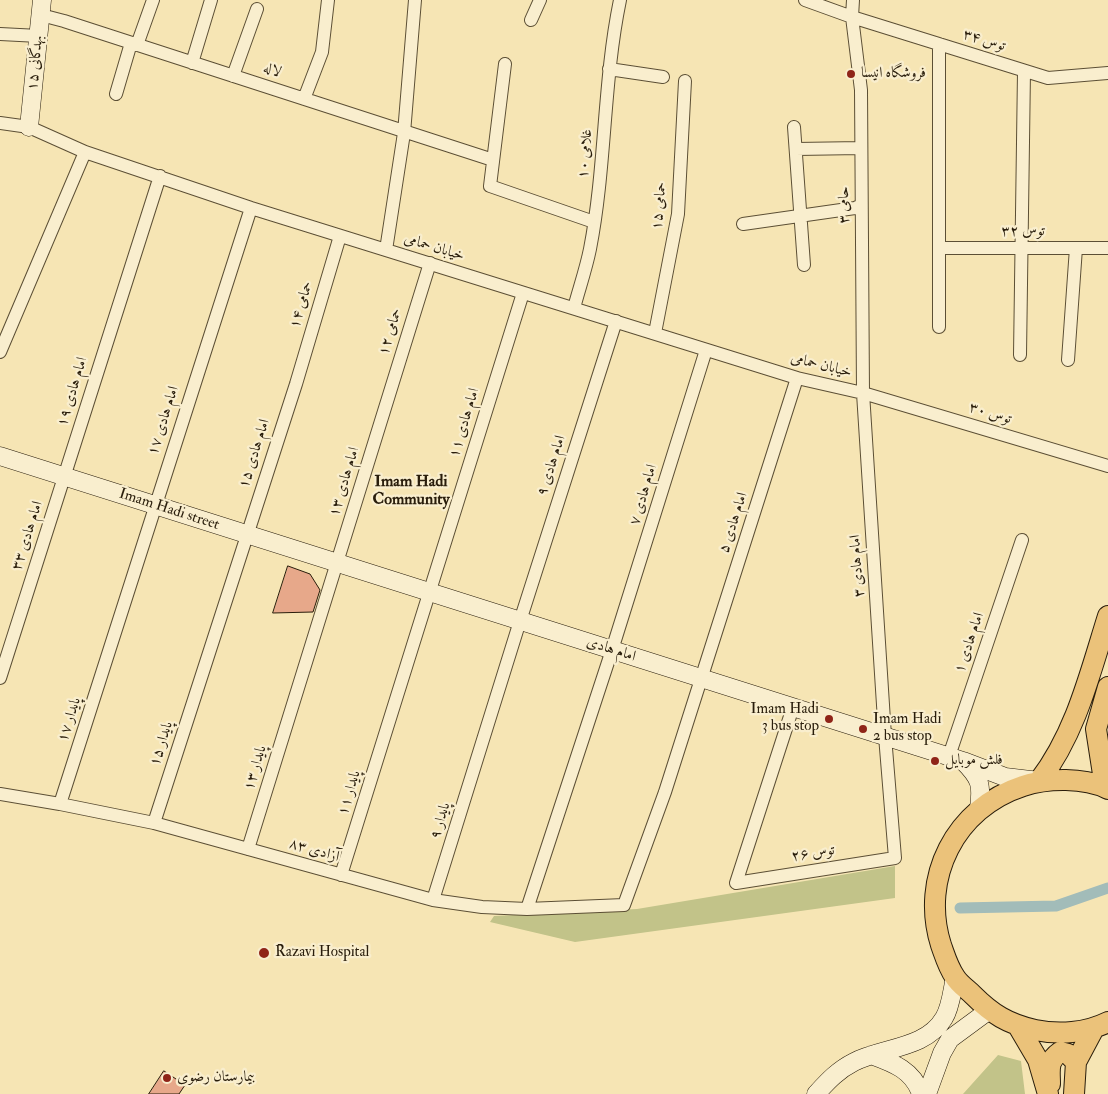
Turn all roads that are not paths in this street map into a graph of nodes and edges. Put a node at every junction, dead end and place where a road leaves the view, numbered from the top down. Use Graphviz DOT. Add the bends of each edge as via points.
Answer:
graph roads {
  1 [pos="153,0"];
  2 [pos="211,0"];
  3 [pos="328,0"];
  4 [pos="415,0"];
  5 [pos="540,0"];
  6 [pos="620,0"];
  7 [pos="805,0"];
  8 [pos="853,0"];
  9 [pos="41,8"];
  10 [pos="257,10"];
  11 [pos="852,17"];
  12 [pos="531,20"];
  13 [pos="0,34"];
  14 [pos="38,36"];
  15 [pos="134,44"];
  16 [pos="938,44"];
  17 [pos="192,62"];
  18 [pos="505,64"];
  19 [pos="609,69"];
  20 [pos="1024,70"];
  21 [pos="1108,73"];
  22 [pos="233,76"];
  23 [pos="664,76"];
  24 [pos="685,80"];
  25 [pos="116,94"];
  26 [pos="304,99"];
  27 [pos="0,123"];
  28 [pos="29,127"];
  29 [pos="794,127"];
  30 [pos="404,131"];
  31 [pos="861,148"];
  32 [pos="796,149"];
  33 [pos="85,152"];
  34 [pos="493,160"];
  35 [pos="160,176"];
  36 [pos="861,205"];
  37 [pos="250,208"];
  38 [pos="801,217"];
  39 [pos="594,222"];
  40 [pos="743,224"];
  41 [pos="340,236"];
  42 [pos="939,248"];
  43 [pos="1022,248"];
  44 [pos="1076,248"];
  45 [pos="1108,248"];
  46 [pos="386,250"];
  47 [pos="430,263"];
  48 [pos="804,265"];
  49 [pos="523,293"];
  50 [pos="574,308"];
  51 [pos="616,321"];
  52 [pos="939,327"];
  53 [pos="655,334"];
  54 [pos="706,350"];
  55 [pos="0,352"];
  56 [pos="1020,355"];
  57 [pos="1068,360"];
  58 [pos="797,378"];
  59 [pos="296,384"];
  60 [pos="863,393"];
  61 [pos="384,410"];
  62 [pos="0,456"];
  63 [pos="1108,466"];
  64 [pos="64,477"];
  65 [pos="155,505"];
  66 [pos="246,534"];
  67 [pos="1022,540"];
  68 [pos="337,563"];
  69 [pos="430,592"];
  70 [pos="1108,616"];
  71 [pos="520,621"];
  72 [pos="110,647"];
  73 [pos="612,650"];
  74 [pos="201,675"];
  75 [pos="0,678"];
  76 [pos="702,678"];
  77 [pos="1108,687"];
  78 [pos="296,696"];
  79 [pos="793,707"];
  80 [pos="390,720"];
  81 [pos="885,736"];
  82 [pos="479,751"];
  83 [pos="956,759"];
  84 [pos="1039,781"];
  85 [pos="1106,788"];
  86 [pos="0,794"];
  87 [pos="60,804"];
  88 [pos="979,809"];
  89 [pos="154,823"];
  90 [pos="248,849"];
  91 [pos="895,858"];
  92 [pos="341,876"];
  93 [pos="433,900"];
  94 [pos="624,905"];
  95 [pos="528,909"];
  96 [pos="955,978"];
  97 [pos="988,1011"];
  98 [pos="1018,1026"];
  99 [pos="1101,1026"];
  100 [pos="872,1055"];
  101 [pos="1076,1062"];
  102 [pos="816,1094"];
  103 [pos="920,1094"];
  104 [pos="927,1094"];
  105 [pos="1049,1094"];
  106 [pos="1074,1094"];
  1 -- 15 [label="street"];
  2 -- 17 [label="street"];
  3 -- 26 [label="street" via="322,52"];
  4 -- 30 [label="street"];
  5 -- 12 [label="street"];
  6 -- 19 [label="street, غلامی ۱۰"];
  7 -- 11 [label="street, توس ۳۴"];
  8 -- 11 [label="street, حامی ۳"];
  9 -- 14 [label="main road, بهدگانی ۱۵"];
  9 -- 15 [label="street, لاله" via="64,21"];
  10 -- 22 [label="street"];
  11 -- 16 [label="street, توس ۳۴"];
  11 -- 31 [label="street, حامی ۳" via="861,90"];
  13 -- 14 [label="street"];
  14 -- 28 [label="main road, بهدگانی ۱۵"];
  15 -- 17 [label="street, لاله"];
  15 -- 25 [label="street"];
  16 -- 20 [label="street, توس ۳۴"];
  16 -- 42 [label="street"];
  17 -- 22 [label="street, لاله"];
  18 -- 34 [label="street"];
  19 -- 23 [label="street"];
  19 -- 39 [label="street, غلامی ۱۰"];
  20 -- 21 [label="street, توس ۳۴" via="1048,78"];
  20 -- 43 [label="street"];
  22 -- 26 [label="street, لاله"];
  24 -- 53 [label="street, حمامی ۱۵" via="678,214"];
  26 -- 30 [label="street, لاله"];
  27 -- 28 [label="street, خیابان حمامی"];
  28 -- 33 [label="street, خیابان حمامی"];
  29 -- 32 [label="street"];
  30 -- 34 [label="street, لاله"];
  30 -- 46 [label="street"];
  31 -- 32 [label="street"];
  31 -- 36 [label="street, حامی ۳"];
  32 -- 38 [label="street"];
  33 -- 35 [label="street, خیابان حمامی"];
  33 -- 55 [label="street"];
  34 -- 39 [label="street" via="490,186"];
  35 -- 37 [label="street, خیابان حمامی"];
  35 -- 64 [label="street, امام هادی ۱۹"];
  36 -- 38 [label="street"];
  36 -- 60 [label="street, حامی ۳"];
  37 -- 41 [label="street, خیابان حمامی"];
  37 -- 65 [label="street, امام هادی ۱۷"];
  38 -- 40 [label="street"];
  38 -- 48 [label="street"];
  39 -- 50 [label="street, غلامی ۱۰" via="590,251"];
  41 -- 46 [label="street, خیابان حمامی"];
  41 -- 59 [label="street, حمامی ۱۴"];
  42 -- 43 [label="street, توس ۳۲"];
  42 -- 52 [label="street"];
  43 -- 44 [label="street, توس ۳۲"];
  43 -- 56 [label="street"];
  44 -- 45 [label="street, توس ۳۲"];
  44 -- 57 [label="street"];
  46 -- 47 [label="street, خیابان حمامی"];
  47 -- 49 [label="street, خیابان حمامی"];
  47 -- 61 [label="street, حمامی ۱۲"];
  49 -- 50 [label="street, خیابان حمامی"];
  49 -- 69 [label="street, امام هادی ۱۱"];
  50 -- 51 [label="street, خیابان حمامی"];
  51 -- 53 [label="street, خیابان حمامی"];
  51 -- 71 [label="street, امام هادی ۹"];
  53 -- 54 [label="street, خیابان حمامی"];
  54 -- 58 [label="street, خیابان حمامی"];
  54 -- 73 [label="street, امام هادی ۷"];
  58 -- 60 [label="street, خیابان حمامی"];
  58 -- 76 [label="street, امام هادی ۵"];
  59 -- 66 [label="street, امام هادی ۱۵"];
  60 -- 63 [label="street, توس ۳۰"];
  60 -- 81 [label="street, امام هادی ۳"];
  61 -- 68 [label="street, امام هادی ۱۳"];
  62 -- 64 [label="main road, Imam Hadi street"];
  64 -- 65 [label="main road, Imam Hadi street"];
  64 -- 75 [label="street, امام هادی ۳۳"];
  65 -- 66 [label="main road, Imam Hadi street"];
  65 -- 72 [label="street, امام هادی ۱۷"];
  66 -- 68 [label="main road, Imam Hadi street"];
  66 -- 74 [label="street, امام هادی ۱۵"];
  67 -- 83 [label="street, امام هادی ۱"];
  68 -- 69 [label="main road, امام هادی"];
  68 -- 78 [label="street, امام هادی ۱۳"];
  69 -- 71 [label="main road, امام هادی"];
  69 -- 80 [label="street, امام هادی ۱۱"];
  70 -- 84 [label="main road" via="1075,719 1051,766"];
  71 -- 73 [label="main road, امام هادی"];
  71 -- 82 [label="street, امام هادی ۹"];
  72 -- 87 [label="street, پایدار ۱۷"];
  73 -- 76 [label="main road, امام هادی"];
  73 -- 95 [label="street, امام هادی ۷"];
  74 -- 89 [label="street, پایدار ۱۵"];
  76 -- 79 [label="main road, امام هادی"];
  76 -- 94 [label="street, امام هادی ۵"];
  77 -- 85 [label="main road" via="1096,729"];
  78 -- 90 [label="street, پایدار ۱۳"];
  79 -- 81 [label="main road, امام هادی"];
  79 -- 91 [label="street, توس ۲۶" via="736,883"];
  80 -- 92 [label="street, پایدار ۱۱"];
  81 -- 83 [label="main road, امام هادی"];
  81 -- 91 [label="street, امام هادی ۳"];
  82 -- 93 [label="street, پایدار ۹"];
  83 -- 84 [label="main road, امام هادی" via="1005,777"];
  83 -- 88 [label="main road" via="976,774 982,791"];
  84 -- 85 [label="main road" via="1072,780"];
  84 -- 88 [label="main road" via="1007,791"];
  86 -- 87 [label="street, آزادی ۸۳"];
  87 -- 89 [label="street, آزادی ۸۳"];
  88 -- 96 [label="main road" via="956,833 941,863 934,895 936,928"];
  89 -- 90 [label="street, آزادی ۸۳"];
  90 -- 92 [label="street, آزادی ۸۳"];
  92 -- 93 [label="street, آزادی ۸۳"];
  93 -- 95 [label="street, آزادی ۸۳"];
  94 -- 95 [label="street, آزادی ۸۳"];
  96 -- 97 [label="main road"];
  96 -- 100 [label="main road" via="945,1017 937,1028 923,1039"];
  97 -- 98 [label="main road"];
  97 -- 104 [label="main road" via="950,1039"];
  98 -- 99 [label="main road" via="1050,1033"];
  98 -- 105 [label="main road" via="1038,1060"];
  99 -- 101 [label="main road"];
  100 -- 102 [label="main road" via="839,1070"];
  100 -- 103 [label="main road" via="908,1072"];
  101 -- 105 [label="main road" via="1068,1054 1060,1052 1053,1057"];
  101 -- 106 [label="main road"];
}
